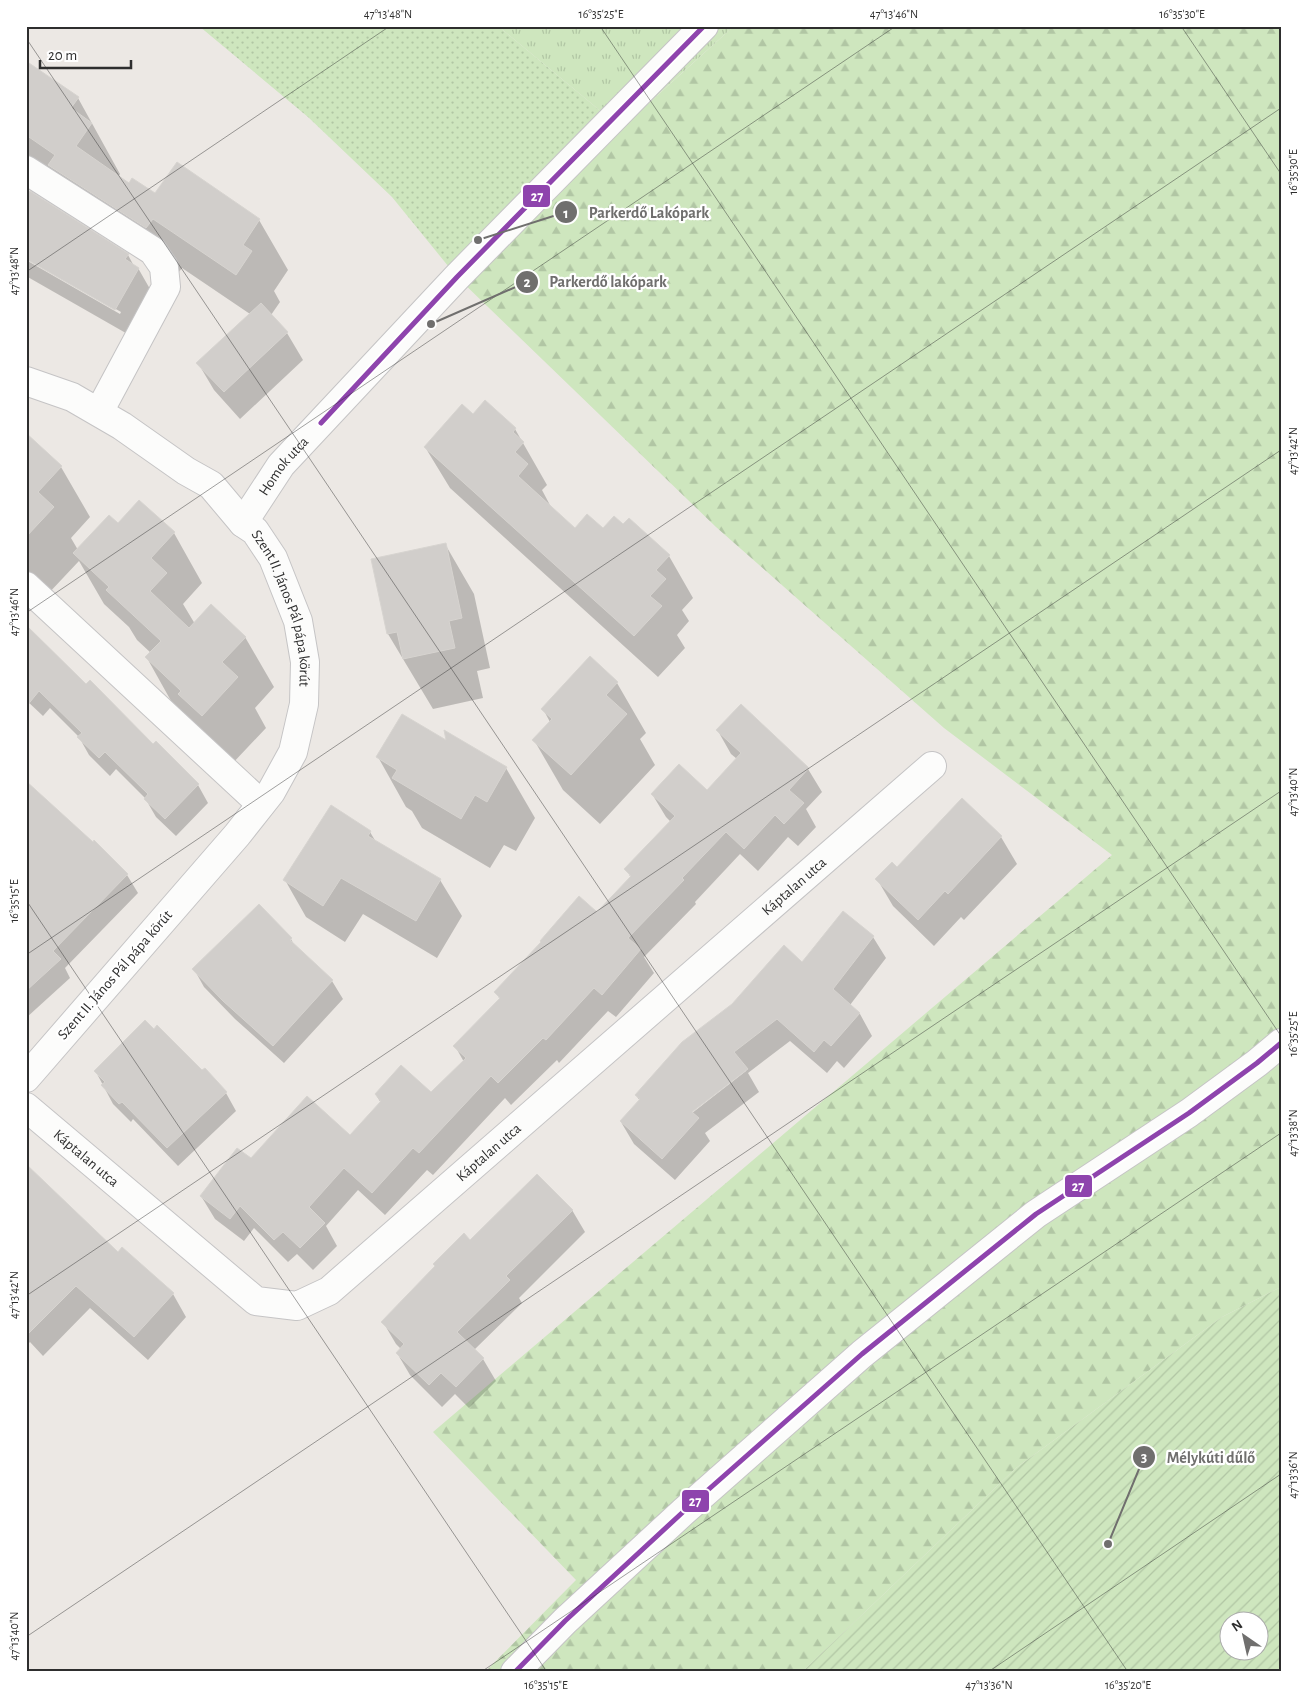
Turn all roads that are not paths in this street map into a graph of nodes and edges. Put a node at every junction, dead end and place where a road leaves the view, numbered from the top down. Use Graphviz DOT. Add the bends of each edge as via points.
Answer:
graph roads {
  1 [pos="704,26"];
  2 [pos="26,170"];
  3 [pos="26,381"];
  4 [pos="98,412"];
  5 [pos="244,523"];
  6 [pos="26,586"];
  7 [pos="932,766"];
  8 [pos="261,804"];
  9 [pos="1281,1044"];
  10 [pos="26,1078"];
  11 [pos="26,1107"];
  12 [pos="515,1672"];
  1 -- 5 [label="street, Homok utca" via="457,278 281,465"];
  2 -- 4 [label="street" via="153,251 164,267 166,288"];
  3 -- 4 [label="street, Szent II. János Pál pápa körút" via="72,397"];
  4 -- 5 [label="street, Szent II. János Pál pápa körút" via="211,485"];
  5 -- 8 [label="street, Szent II. János Pál pápa körút" via="256,531 273,558 298,620 305,662 304,704 293,752"];
  6 -- 8 [label="street"];
  7 -- 11 [label="street, Káptalan utca" via="330,1291 297,1306 256,1301"];
  8 -- 10 [label="street, Szent II. János Pál pápa körút"];
  9 -- 12 [label="street" via="1189,1113 1036,1214 862,1354 683,1512"];
}
